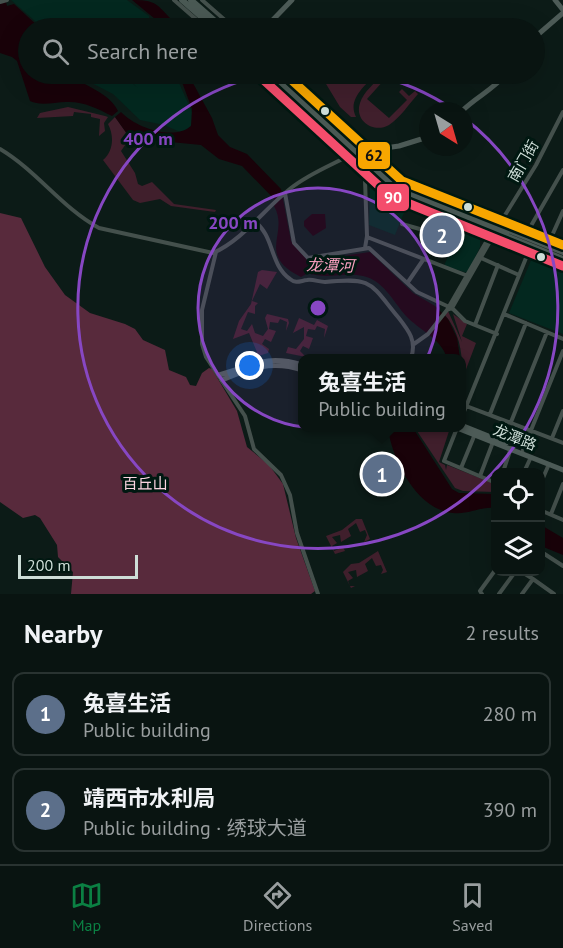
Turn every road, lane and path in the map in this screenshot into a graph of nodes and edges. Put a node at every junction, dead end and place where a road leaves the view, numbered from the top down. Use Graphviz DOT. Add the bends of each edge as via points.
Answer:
graph roads {
  1 [pos="7,0"];
  2 [pos="174,0"];
  3 [pos="182,0"];
  4 [pos="191,0"];
  5 [pos="292,0"];
  6 [pos="557,0"];
  7 [pos="0,2"];
  8 [pos="200,2"];
  9 [pos="563,5"];
  10 [pos="563,11"];
  11 [pos="195,18"];
  12 [pos="203,18"];
  13 [pos="214,18"];
  14 [pos="221,18"];
  15 [pos="275,18"];
  16 [pos="545,28"];
  17 [pos="270,84"];
  18 [pos="275,84"];
  19 [pos="285,84"];
  20 [pos="296,84"];
  21 [pos="497,84"];
  22 [pos="303,90"];
  23 [pos="286,96"];
  24 [pos="302,99"];
  25 [pos="472,102"];
  26 [pos="563,112"];
  27 [pos="555,128"];
  28 [pos="563,131"];
  29 [pos="419,140"];
  30 [pos="0,149"];
  31 [pos="368,149"];
  32 [pos="353,154"];
  33 [pos="563,170"];
  34 [pos="368,175"];
  35 [pos="419,189"];
  36 [pos="284,194"];
  37 [pos="422,198"];
  38 [pos="456,203"];
  39 [pos="434,207"];
  40 [pos="563,211"];
  41 [pos="459,215"];
  42 [pos="437,216"];
  43 [pos="489,216"];
  44 [pos="502,220"];
  45 [pos="254,221"];
  46 [pos="402,224"];
  47 [pos="493,225"];
  48 [pos="463,227"];
  49 [pos="528,231"];
  50 [pos="434,233"];
  51 [pos="367,237"];
  52 [pos="491,237"];
  53 [pos="550,240"];
  54 [pos="524,244"];
  55 [pos="563,246"];
  56 [pos="365,248"];
  57 [pos="216,252"];
  58 [pos="529,253"];
  59 [pos="481,258"];
  60 [pos="423,260"];
  61 [pos="561,260"];
  62 [pos="498,265"];
  63 [pos="519,275"];
  64 [pos="468,276"];
  65 [pos="408,282"];
  66 [pos="448,308"];
  67 [pos="504,314"];
  68 [pos="526,324"];
  69 [pos="475,325"];
  70 [pos="547,332"];
  71 [pos="497,334"];
  72 [pos="563,339"];
  73 [pos="414,344"];
  74 [pos="563,351"];
  75 [pos="412,354"];
  76 [pos="562,358"];
  77 [pos="298,364"];
  78 [pos="298,369"];
  79 [pos="220,377"];
  80 [pos="468,406"];
  81 [pos="466,410"];
  82 [pos="563,411"];
  83 [pos="490,414"];
  84 [pos="511,422"];
  85 [pos="466,427"];
  86 [pos="466,431"];
  87 [pos="532,431"];
  88 [pos="455,432"];
  89 [pos="475,434"];
  90 [pos="552,438"];
  91 [pos="493,442"];
  92 [pos="563,443"];
  93 [pos="511,448"];
  94 [pos="525,450"];
  95 [pos="531,457"];
  96 [pos="549,464"];
  97 [pos="461,468"];
  98 [pos="504,468"];
  99 [pos="527,468"];
  100 [pos="563,468"];
  101 [pos="545,473"];
  102 [pos="480,476"];
  103 [pos="491,481"];
  104 [pos="563,484"];
  105 [pos="545,512"];
  106 [pos="550,514"];
  107 [pos="563,520"];
  108 [pos="545,554"];
  109 [pos="563,566"];
  110 [pos="491,575"];
  111 [pos="512,576"];
  112 [pos="528,576"];
  113 [pos="533,579"];
  114 [pos="546,592"];
  115 [pos="318,594"];
  116 [pos="482,594"];
  117 [pos="499,594"];
  118 [pos="522,594"];
  119 [pos="554,594"];
  1 -- 7 [label="street"];
  2 -- 11 [label="street"];
  3 -- 12 [label="main road"];
  4 -- 8 [label="main road"];
  5 -- 15 [label="main road"];
  6 -- 9 [label="main road"];
  6 -- 10 [label="main road"];
  8 -- 13 [label="main road"];
  8 -- 14 [label="street"];
  10 -- 16 [label="main road"];
  17 -- 23 [label="street"];
  18 -- 23 [label="main road"];
  19 -- 24 [label="main road"];
  20 -- 22 [label="street"];
  21 -- 25 [label="main road"];
  22 -- 24 [label="main road"];
  22 -- 31 [label="street"];
  23 -- 32 [label="main road"];
  24 -- 32 [label="main road"];
  26 -- 27 [label="street, 南门街"];
  27 -- 28 [label="street"];
  27 -- 44 [label="street, 南门街"];
  29 -- 31 [label="main road"];
  30 -- 57 [label="street" via="99,228"];
  31 -- 32 [label="main road"];
  31 -- 35 [label="street" via="402,181"];
  32 -- 34 [label="street"];
  32 -- 36 [label="street" via="305,178"];
  32 -- 37 [label="main road" via="397,186"];
  32 -- 39 [label="main road" via="393,189"];
  33 -- 49 [label="street"];
  34 -- 42 [label="street" via="390,196"];
  34 -- 51 [label="street"];
  35 -- 37 [label="main road"];
  35 -- 38 [label="street"];
  36 -- 45 [label="street"];
  36 -- 56 [label="street" via="294,243 308,258"];
  37 -- 41 [label="main road"];
  38 -- 41 [label="main road"];
  38 -- 43 [label="street"];
  39 -- 41 [label="main road"];
  39 -- 42 [label="main road"];
  40 -- 53 [label="street"];
  41 -- 47 [label="main road"];
  41 -- 48 [label="main road"];
  41 -- 54 [label="main road"];
  42 -- 48 [label="street"];
  43 -- 44 [label="street"];
  43 -- 47 [label="main road"];
  44 -- 49 [label="street"];
  45 -- 57 [label="street"];
  45 -- 73 [label="street" via="266,232 276,263 290,279 346,279 373,287 408,330"];
  46 -- 50 [label="street"];
  47 -- 61 [label="main road"];
  48 -- 52 [label="street"];
  49 -- 53 [label="street"];
  51 -- 56 [label="street"];
  51 -- 60 [label="street"];
  52 -- 58 [label="street"];
  52 -- 59 [label="street"];
  52 -- 64 [label="street"];
  53 -- 55 [label="street"];
  54 -- 58 [label="main road"];
  54 -- 61 [label="main road"];
  56 -- 65 [label="street" via="375,252"];
  57 -- 79 [label="street" via="200,330 206,357"];
  58 -- 61 [label="street"];
  58 -- 63 [label="street"];
  59 -- 62 [label="street"];
  59 -- 66 [label="street"];
  60 -- 64 [label="street"];
  60 -- 65 [label="street"];
  62 -- 63 [label="street"];
  62 -- 69 [label="street"];
  63 -- 67 [label="street"];
  64 -- 66 [label="street"];
  65 -- 66 [label="street" via="417,292"];
  66 -- 69 [label="street"];
  66 -- 73 [label="street" via="428,334"];
  67 -- 68 [label="street"];
  67 -- 71 [label="street"];
  68 -- 70 [label="street"];
  68 -- 83 [label="street"];
  69 -- 71 [label="street"];
  70 -- 72 [label="street"];
  70 -- 84 [label="street"];
  71 -- 80 [label="street"];
  73 -- 75 [label="street"];
  74 -- 76 [label="street"];
  76 -- 87 [label="street"];
  77 -- 79 [label="main road" via="261,360"];
  78 -- 79 [label="main road" via="266,365"];
  79 -- 115 [label="street" via="245,417 254,449 281,475"];
  80 -- 81 [label="street"];
  80 -- 83 [label="street"];
  82 -- 90 [label="street"];
  83 -- 84 [label="street"];
  84 -- 87 [label="street"];
  85 -- 94 [label="main road, 龙潭路"];
  86 -- 89 [label="main road, 龙潭路"];
  87 -- 90 [label="street"];
  87 -- 94 [label="street"];
  88 -- 97 [label="street" via="444,460"];
  89 -- 91 [label="main road, 龙潭路"];
  89 -- 97 [label="street"];
  90 -- 92 [label="street"];
  91 -- 93 [label="main road, 龙潭路"];
  91 -- 102 [label="street"];
  93 -- 95 [label="main road, 龙潭路"];
  93 -- 98 [label="street"];
  94 -- 100 [label="main road, 龙潭路"];
  95 -- 96 [label="main road, 龙潭路"];
  95 -- 99 [label="street"];
  96 -- 100 [label="main road, 龙潭路"];
  96 -- 101 [label="street"];
  97 -- 102 [label="street"];
  102 -- 103 [label="street"];
  104 -- 106 [label="street"];
  105 -- 106 [label="street"];
  106 -- 107 [label="street"];
  108 -- 109 [label="street"];
  110 -- 116 [label="street" via="480,591"];
  111 -- 117 [label="street"];
  112 -- 113 [label="street"];
  113 -- 114 [label="street"];
  113 -- 118 [label="street"];
  114 -- 119 [label="street"];
}
